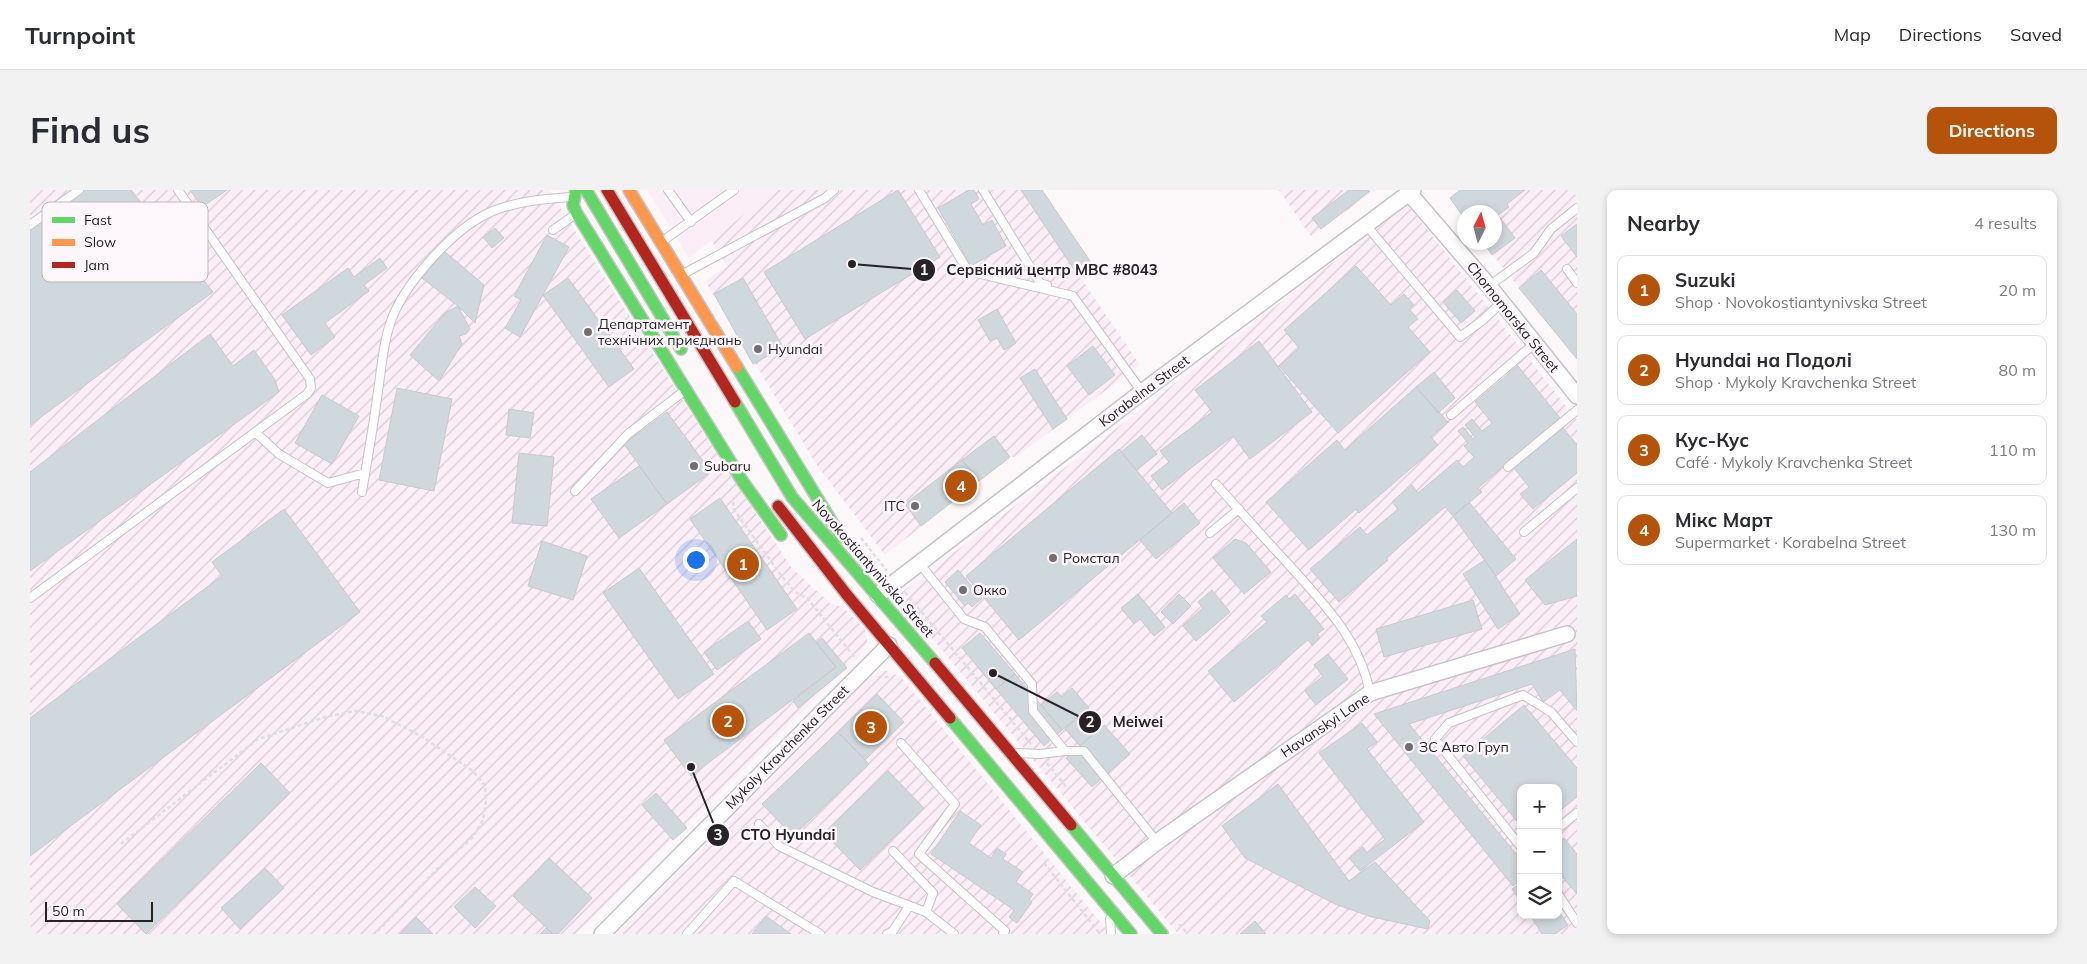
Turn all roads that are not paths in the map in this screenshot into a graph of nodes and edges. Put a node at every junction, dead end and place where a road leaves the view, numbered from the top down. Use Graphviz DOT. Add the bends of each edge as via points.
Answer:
graph roads {
  1 [pos="79,190"];
  2 [pos="178,190"];
  3 [pos="586,190"];
  4 [pos="607,190"];
  5 [pos="629,190"];
  6 [pos="668,190"];
  7 [pos="734,190"];
  8 [pos="834,190"];
  9 [pos="919,190"];
  10 [pos="983,190"];
  11 [pos="1409,191"];
  12 [pos="574,193"];
  13 [pos="62,202"];
  14 [pos="186,202"];
  15 [pos="1577,208"];
  16 [pos="577,214"];
  17 [pos="42,216"];
  18 [pos="691,222"];
  19 [pos="30,225"];
  20 [pos="1366,225"];
  21 [pos="553,230"];
  22 [pos="208,234"];
  23 [pos="660,242"];
  24 [pos="1567,269"];
  25 [pos="681,276"];
  26 [pos="1577,283"];
  27 [pos="1489,286"];
  28 [pos="1073,296"];
  29 [pos="1502,302"];
  30 [pos="1535,343"];
  31 [pos="688,360"];
  32 [pos="687,389"];
  33 [pos="1142,392"];
  34 [pos="1577,396"];
  35 [pos="1577,410"];
  36 [pos="1451,414"];
  37 [pos="256,432"];
  38 [pos="1508,468"];
  39 [pos="365,473"];
  40 [pos="1216,484"];
  41 [pos="1577,488"];
  42 [pos="575,491"];
  43 [pos="362,492"];
  44 [pos="771,495"];
  45 [pos="1239,510"];
  46 [pos="1524,532"];
  47 [pos="1210,533"];
  48 [pos="786,542"];
  49 [pos="920,564"];
  50 [pos="810,568"];
  51 [pos="862,577"];
  52 [pos="847,595"];
  53 [pos="878,595"];
  54 [pos="30,598"];
  55 [pos="1567,634"];
  56 [pos="890,645"];
  57 [pos="1370,694"];
  58 [pos="1577,742"];
  59 [pos="900,743"];
  60 [pos="1065,751"];
  61 [pos="1010,752"];
  62 [pos="1577,813"];
  63 [pos="759,824"];
  64 [pos="1562,825"];
  65 [pos="1157,842"];
  66 [pos="1517,842"];
  67 [pos="893,851"];
  68 [pos="1113,876"];
  69 [pos="1562,900"];
  70 [pos="910,906"];
  71 [pos="1109,907"];
  72 [pos="926,912"];
  73 [pos="1577,924"];
  74 [pos="893,933"];
  75 [pos="602,934"];
  76 [pos="687,934"];
  77 [pos="820,934"];
  78 [pos="954,934"];
  79 [pos="1003,934"];
  80 [pos="1111,934"];
  81 [pos="1131,934"];
  82 [pos="1162,934"];
  1 -- 13 [label="lane"];
  2 -- 14 [label="lane"];
  3 -- 31 [label="main road"];
  4 -- 51 [label="main road, Novokostiantynivska Street" via="792,497"];
  5 -- 23 [label="main road"];
  6 -- 18 [label="lane"];
  7 -- 18 [label="lane"];
  8 -- 25 [label="lane" via="825,198"];
  9 -- 28 [label="lane" via="968,270"];
  10 -- 28 [label="lane" via="1040,283 1070,291"];
  11 -- 20 [label="street, Korabelna Street"];
  11 -- 27 [label="street, Chornomorska Street"];
  12 -- 16 [label="main road"];
  12 -- 39 [label="lane" via="482,216 451,240 410,287 396,308 386,336"];
  15 -- 27 [label="lane" via="1551,229 1534,253"];
  16 -- 21 [label="lane"];
  16 -- 32 [label="main road"];
  17 -- 19 [label="lane"];
  18 -- 23 [label="lane"];
  20 -- 29 [label="lane" via="1460,337"];
  20 -- 33 [label="street, Korabelna Street"];
  22 -- 37 [label="lane" via="311,383 307,394"];
  23 -- 25 [label="main road"];
  24 -- 26 [label="lane"];
  25 -- 51 [label="main road" via="846,544"];
  27 -- 29 [label="street, Chornomorska Street"];
  28 -- 33 [label="lane"];
  29 -- 30 [label="street, Chornomorska Street"];
  30 -- 34 [label="street, Chornomorska Street"];
  30 -- 36 [label="lane"];
  32 -- 42 [label="lane" via="628,434"];
  32 -- 48 [label="main road" via="758,506"];
  33 -- 49 [label="street, Korabelna Street"];
  35 -- 38 [label="lane"];
  37 -- 39 [label="lane" via="279,454 328,483"];
  37 -- 54 [label="lane"];
  39 -- 43 [label="lane"];
  40 -- 45 [label="lane"];
  41 -- 46 [label="lane"];
  44 -- 52 [label="main road"];
  45 -- 47 [label="lane"];
  45 -- 57 [label="lane" via="1339,621 1357,650 1367,675"];
  49 -- 53 [label="street, Korabelna Street"];
  49 -- 60 [label="lane" via="964,619 986,627 1032,684 1032,711"];
  50 -- 52 [label="main road"];
  51 -- 53 [label="main road, Novokostiantynivska Street"];
  52 -- 56 [label="main road"];
  53 -- 61 [label="main road, Novokostiantynivska Street"];
  55 -- 57 [label="street, Havanskyi Lane"];
  56 -- 71 [label="main road"];
  56 -- 75 [label="street, Mykoly Kravchenka Street"];
  57 -- 65 [label="street, Havanskyi Lane"];
  58 -- 66 [label="lane" via="1551,712 1523,695 1449,723 1435,739"];
  59 -- 79 [label="lane" via="954,804 919,854 1005,931"];
  60 -- 61 [label="lane" via="1040,754"];
  60 -- 65 [label="lane" via="1084,751"];
  61 -- 68 [label="main road, Novokostiantynivska Street"];
  62 -- 64 [label="lane"];
  63 -- 70 [label="lane" via="779,846 873,892"];
  65 -- 68 [label="street, Havanskyi Lane"];
  67 -- 72 [label="lane" via="934,893"];
  68 -- 82 [label="main road, Novokostiantynivska Street"];
  69 -- 73 [label="lane"];
  70 -- 72 [label="lane"];
  70 -- 74 [label="lane"];
  71 -- 80 [label="lane"];
  71 -- 81 [label="main road"];
  72 -- 78 [label="lane"];
  76 -- 77 [label="lane" via="734,881"];
}
